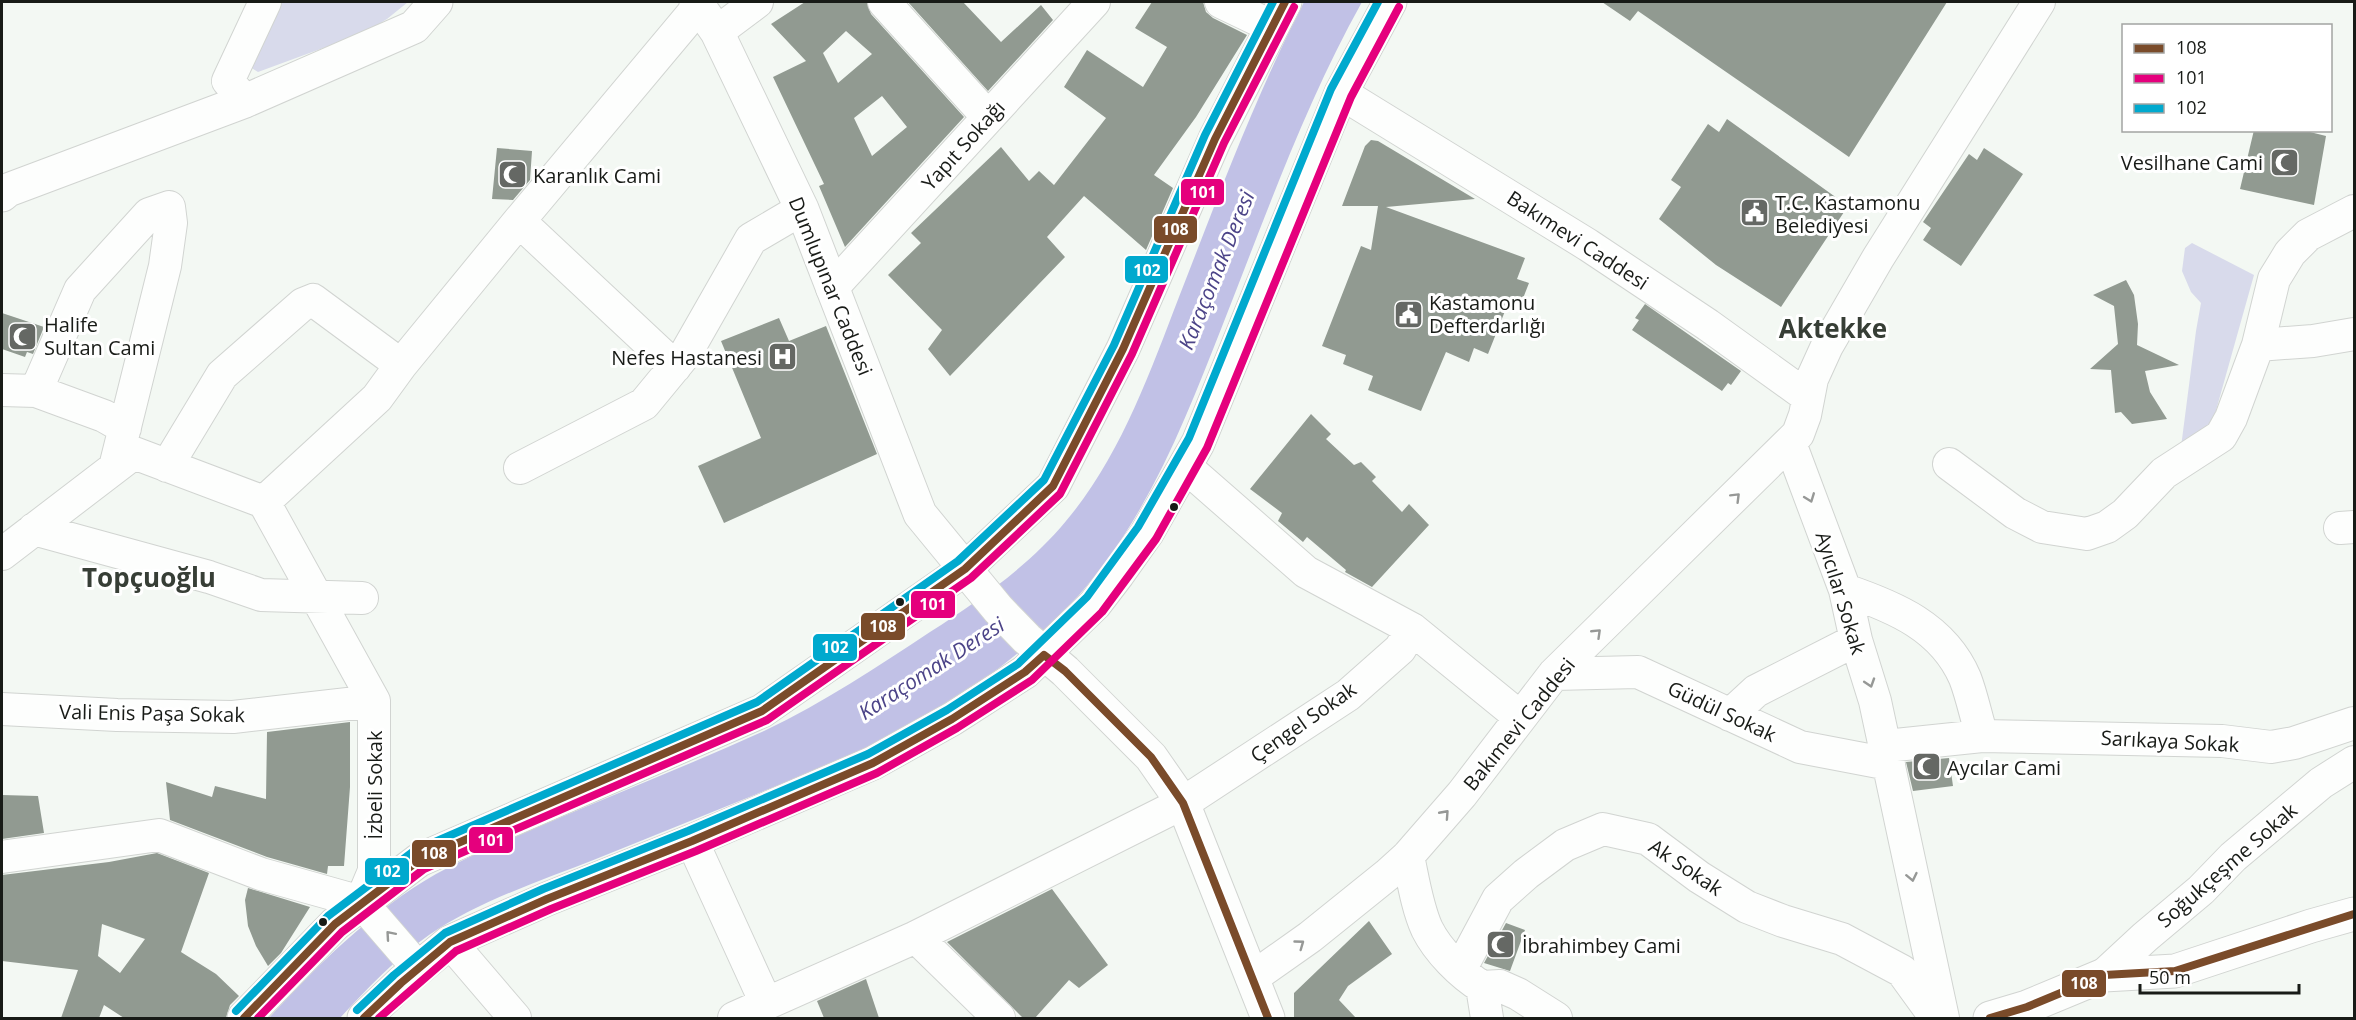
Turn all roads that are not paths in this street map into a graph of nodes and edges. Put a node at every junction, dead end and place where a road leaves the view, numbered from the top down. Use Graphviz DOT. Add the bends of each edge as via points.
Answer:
graph roads {
  1 [pos="265,2"];
  2 [pos="436,2"];
  3 [pos="757,2"];
  4 [pos="884,2"];
  5 [pos="1094,2"];
  6 [pos="1221,2"];
  7 [pos="1390,2"];
  8 [pos="2039,2"];
  9 [pos="704,13"];
  10 [pos="1278,14"];
  11 [pos="1345,86"];
  12 [pos="245,101"];
  13 [pos="987,117"];
  14 [pos="2,195"];
  15 [pos="802,209"];
  16 [pos="2355,211"];
  17 [pos="519,221"];
  18 [pos="832,288"];
  19 [pos="2355,334"];
  20 [pos="2258,345"];
  21 [pos="401,364"];
  22 [pos="675,367"];
  23 [pos="1810,388"];
  24 [pos="2,390"];
  25 [pos="36,391"];
  26 [pos="125,428"];
  27 [pos="1790,443"];
  28 [pos="1949,464"];
  29 [pos="167,466"];
  30 [pos="115,467"];
  31 [pos="1186,467"];
  32 [pos="520,468"];
  33 [pos="264,502"];
  34 [pos="34,530"];
  35 [pos="2,554"];
  36 [pos="964,569"];
  37 [pos="1845,590"];
  38 [pos="315,595"];
  39 [pos="362,598"];
  40 [pos="1412,629"];
  41 [pos="1856,640"];
  42 [pos="1044,655"];
  43 [pos="1554,674"];
  44 [pos="374,701"];
  45 [pos="2,709"];
  46 [pos="1730,715"];
  47 [pos="1520,717"];
  48 [pos="2355,723"];
  49 [pos="1982,736"];
  50 [pos="1888,755"];
  51 [pos="2355,762"];
  52 [pos="1183,803"];
  53 [pos="692,841"];
  54 [pos="1407,855"];
  55 [pos="2,857"];
  56 [pos="361,902"];
  57 [pos="2355,914"];
  58 [pos="916,937"];
  59 [pos="450,942"];
  60 [pos="418,968"];
  61 [pos="2104,975"];
  62 [pos="1252,978"];
  63 [pos="1471,978"];
  64 [pos="782,1005"];
  65 [pos="244,1018"];
  66 [pos="364,1018"];
  67 [pos="515,1018"];
  68 [pos="734,1018"];
  69 [pos="999,1018"];
  70 [pos="1268,1018"];
  71 [pos="1487,1018"];
  72 [pos="1556,1018"];
  73 [pos="1936,1018"];
  74 [pos="1943,1018"];
  75 [pos="1990,1018"];
  1 -- 12 [label="street" via="228,81"];
  2 -- 12 [label="main road" via="414,27"];
  3 -- 9 [label="street"];
  4 -- 13 [label="street"];
  5 -- 13 [label="street, Yapıt Sokağı"];
  6 -- 10 [label="street"];
  7 -- 11 [label="main road"];
  8 -- 23 [label="street, Bakımevi Caddesi" via="1878,258 1827,345"];
  9 -- 15 [label="main road, Dumlupınar Caddesi"];
  9 -- 17 [label="street"];
  10 -- 36 [label="main road" via="1215,139 1123,349 1053,486"];
  11 -- 23 [label="street" via="1692,296"];
  11 -- 31 [label="main road"];
  12 -- 14 [label="main road"];
  13 -- 18 [label="street, Yapıt Sokağı"];
  15 -- 18 [label="main road, Dumlupınar Caddesi"];
  15 -- 22 [label="street" via="751,239"];
  16 -- 20 [label="street" via="2308,235 2290,253 2274,279"];
  17 -- 21 [label="street"];
  17 -- 22 [label="street"];
  18 -- 36 [label="main road, Dumlupınar Caddesi" via="920,514"];
  19 -- 20 [label="street"];
  20 -- 28 [label="street" via="2221,436 2164,473 2107,527 2087,534 2042,527 2015,513"];
  21 -- 29 [label="street" via="314,300 303,304 222,375"];
  21 -- 33 [label="street" via="377,398"];
  22 -- 32 [label="street" via="644,404"];
  23 -- 27 [label="street, Bakımevi Caddesi" via="1805,415"];
  24 -- 25 [label="street"];
  25 -- 26 [label="street" via="104,416"];
  25 -- 26 [label="street" via="80,290 149,214 169,207 171,223 165,266"];
  26 -- 30 [label="street"];
  27 -- 37 [label="street, Ayıcılar Sokak, one-way"];
  43 -- 27 [label="street, Bakımevi Caddesi, one-way"];
  29 -- 30 [label="street" via="134,453"];
  29 -- 33 [label="street"];
  30 -- 34 [label="street"];
  31 -- 40 [label="street" via="1306,572"];
  31 -- 42 [label="main road" via="1118,574 1095,604"];
  33 -- 38 [label="street"];
  34 -- 35 [label="street"];
  34 -- 38 [label="street" via="261,595"];
  36 -- 42 [label="main road, Dumlupınar Caddesi"];
  36 -- 56 [label="main road" via="762,711 419,860"];
  37 -- 41 [label="street, Ayıcılar Sokak"];
  37 -- 49 [label="street" via="1894,608 1943,642 1964,678"];
  38 -- 39 [label="street"];
  38 -- 44 [label="street"];
  40 -- 47 [label="street"];
  40 -- 52 [label="street, Çengel Sokak" via="1400,649 1348,695"];
  41 -- 46 [label="street" via="1756,691"];
  41 -- 50 [label="street, Ayıcılar Sokak, one-way"];
  42 -- 52 [label="main road, Dumlupınar Caddesi" via="1152,757"];
  42 -- 53 [label="main road" via="1025,672 952,719 873,763"];
  43 -- 46 [label="street, Güdül Sokak" via="1638,672"];
  43 -- 47 [label="street, Bakımevi Caddesi"];
  44 -- 45 [label="street, Vali Enis Paşa Sokak" via="233,717"];
  44 -- 56 [label="street, İzbeli Sokak" via="374,871"];
  46 -- 50 [label="street, Güdül Sokak" via="1800,747"];
  54 -- 47 [label="street, Bakımevi Caddesi, one-way" via="1462,794"];
  48 -- 49 [label="street, Sarıkaya Sokak" via="2271,747 2222,741"];
  49 -- 50 [label="street"];
  50 -- 74 [label="street, Ayıcılar Sokak, one-way"];
  51 -- 61 [label="street, Soğukçeşme Sokak" via="2321,783 2277,820"];
  52 -- 58 [label="street, Çengel Sokak"];
  52 -- 62 [label="main road, Dumlupınar Caddesi"];
  53 -- 59 [label="main road"];
  53 -- 64 [label="street"];
  62 -- 54 [label="street, Bakımevi Caddesi, one-way" via="1310,937"];
  54 -- 63 [label="street" via="1427,929"];
  55 -- 56 [label="street" via="159,835 261,874"];
  60 -- 56 [label="street, one-way"];
  56 -- 65 [label="main road"];
  57 -- 61 [label="main road" via="2175,971"];
  58 -- 64 [label="street, Çengel Sokak"];
  58 -- 69 [label="street"];
  59 -- 60 [label="main road"];
  59 -- 67 [label="street"];
  60 -- 66 [label="main road"];
  61 -- 75 [label="main road"];
  62 -- 70 [label="main road, Dumlupınar Caddesi"];
  63 -- 71 [label="street"];
  63 -- 72 [label="street" via="1518,993"];
  63 -- 73 [label="street, Ak Sokak" via="1498,899 1565,845 1603,829 1648,839 1699,878 1747,907 1842,939 1902,970"];
  64 -- 68 [label="street, Çengel Sokak"];
}
